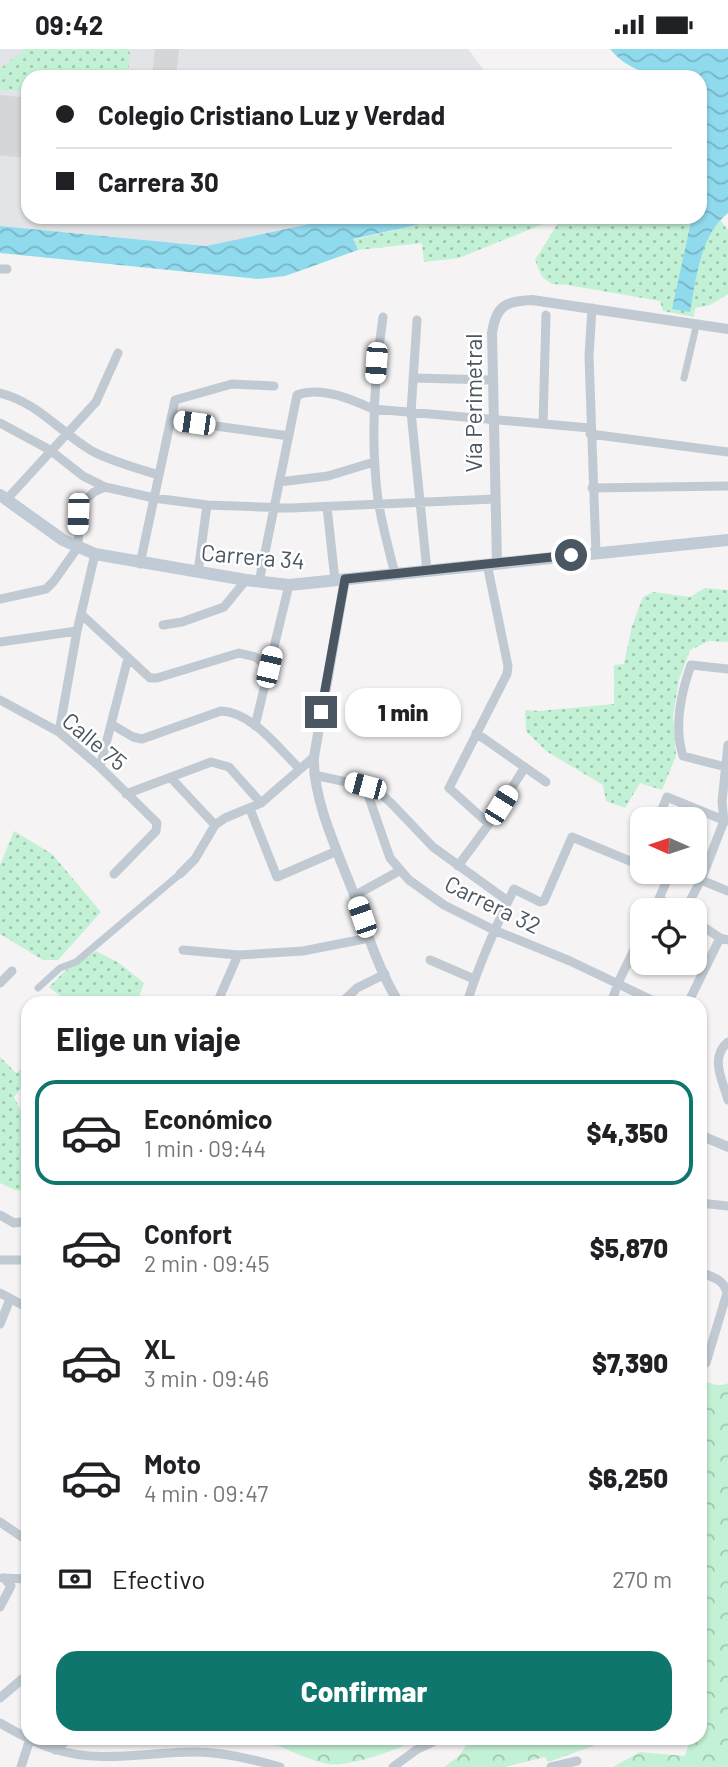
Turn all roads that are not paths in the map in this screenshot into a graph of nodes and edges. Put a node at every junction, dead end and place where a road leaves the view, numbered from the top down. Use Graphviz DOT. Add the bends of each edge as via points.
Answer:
graph roads {
  1 [pos="592,308"];
  2 [pos="546,315"];
  3 [pos="383,317"];
  4 [pos="417,320"];
  5 [pos="693,328"];
  6 [pos="728,329"];
  7 [pos="118,352"];
  8 [pos="413,378"];
  9 [pos="684,378"];
  10 [pos="492,380"];
  11 [pos="274,386"];
  12 [pos="0,393"];
  13 [pos="373,409"];
  14 [pos="411,412"];
  15 [pos="170,420"];
  16 [pos="493,420"];
  17 [pos="0,423"];
  18 [pos="542,424"];
  19 [pos="590,431"];
  20 [pos="69,433"];
  21 [pos="289,436"];
  22 [pos="50,450"];
  23 [pos="728,452"];
  24 [pos="374,462"];
  25 [pos="159,475"];
  26 [pos="279,482"];
  27 [pos="728,486"];
  28 [pos="105,488"];
  29 [pos="592,488"];
  30 [pos="3,497"];
  31 [pos="154,498"];
  32 [pos="495,499"];
  33 [pos="421,501"];
  34 [pos="379,502"];
  35 [pos="207,505"];
  36 [pos="274,507"];
  37 [pos="327,507"];
  38 [pos="728,540"];
  39 [pos="78,547"];
  40 [pos="596,553"];
  41 [pos="95,554"];
  42 [pos="140,563"];
  43 [pos="492,564"];
  44 [pos="427,571"];
  45 [pos="198,572"];
  46 [pos="395,574"];
  47 [pos="340,580"];
  48 [pos="252,581"];
  49 [pos="289,585"];
  50 [pos="0,599"];
  51 [pos="81,614"];
  52 [pos="163,625"];
  53 [pos="77,631"];
  54 [pos="0,642"];
  55 [pos="128,658"];
  56 [pos="269,667"];
  57 [pos="728,669"];
  58 [pos="0,700"];
  59 [pos="111,724"];
  60 [pos="255,726"];
  61 [pos="59,732"];
  62 [pos="476,733"];
  63 [pos="728,745"];
  64 [pos="314,757"];
  65 [pos="100,767"];
  66 [pos="525,767"];
  67 [pos="726,767"];
  68 [pos="299,768"];
  69 [pos="314,775"];
  70 [pos="171,778"];
  71 [pos="547,782"];
  72 [pos="365,786"];
  73 [pos="127,794"];
  74 [pos="261,803"];
  75 [pos="663,807"];
  76 [pos="692,807"];
  77 [pos="250,809"];
  78 [pos="707,813"];
  79 [pos="726,821"];
  80 [pos="489,824"];
  81 [pos="215,825"];
  82 [pos="337,851"];
  83 [pos="630,860"];
  84 [pos="458,866"];
  85 [pos="707,866"];
  86 [pos="399,871"];
  87 [pos="114,874"];
  88 [pos="180,874"];
  89 [pos="707,882"];
  90 [pos="728,891"];
  91 [pos="354,897"];
  92 [pos="508,901"];
  93 [pos="707,928"];
  94 [pos="494,930"];
  95 [pos="369,938"];
  96 [pos="724,939"];
  97 [pos="183,950"];
  98 [pos="238,955"];
  99 [pos="630,958"];
  100 [pos="430,960"];
  101 [pos="12,971"];
  102 [pos="385,974"];
  103 [pos="474,979"];
  104 [pos="0,983"];
  105 [pos="618,983"];
  106 [pos="38,988"];
  107 [pos="220,996"];
  108 [pos="348,996"];
  109 [pos="396,996"];
  110 [pos="469,996"];
  111 [pos="613,996"];
  112 [pos="643,996"];
  113 [pos="692,996"];
  114 [pos="728,1042"];
  115 [pos="728,1100"];
  116 [pos="707,1138"];
  117 [pos="728,1147"];
  118 [pos="707,1204"];
  119 [pos="728,1206"];
  120 [pos="0,1215"];
  121 [pos="21,1222"];
  122 [pos="0,1260"];
  123 [pos="21,1260"];
  124 [pos="707,1275"];
  125 [pos="0,1293"];
  126 [pos="10,1299"];
  127 [pos="21,1304"];
  128 [pos="0,1324"];
  129 [pos="707,1350"];
  130 [pos="710,1351"];
  131 [pos="707,1360"];
  132 [pos="0,1522"];
  133 [pos="21,1536"];
  134 [pos="2,1578"];
  135 [pos="21,1579"];
  136 [pos="0,1607"];
  137 [pos="21,1680"];
  138 [pos="0,1698"];
  139 [pos="0,1723"];
  140 [pos="21,1734"];
  141 [pos="28,1745"];
  142 [pos="44,1745"];
  143 [pos="61,1745"];
  144 [pos="426,1745"];
  145 [pos="55,1750"];
  146 [pos="577,1761"];
  147 [pos="21,1767"];
  148 [pos="280,1767"];
  149 [pos="393,1767"];
  150 [pos="551,1767"];
  1 -- 5 [label="street, Vía Perimetral"];
  1 -- 10 [label="street, Vía Perimetral" via="532,300 506,304 494,321"];
  1 -- 19 [label="street"];
  2 -- 18 [label="street"];
  3 -- 13 [label="street"];
  4 -- 8 [label="street"];
  5 -- 6 [label="street, Vía Perimetral"];
  5 -- 9 [label="street"];
  7 -- 20 [label="street" via="96,402"];
  8 -- 10 [label="street"];
  8 -- 14 [label="street"];
  10 -- 16 [label="street, Vía Perimetral"];
  11 -- 15 [label="street" via="232,384 178,398"];
  12 -- 20 [label="street" via="26,402"];
  13 -- 14 [label="street"];
  13 -- 21 [label="street" via="307,391 297,395"];
  13 -- 24 [label="street"];
  14 -- 16 [label="street"];
  14 -- 33 [label="street"];
  15 -- 21 [label="street"];
  15 -- 25 [label="street"];
  16 -- 18 [label="street"];
  16 -- 32 [label="street, Vía Perimetral"];
  17 -- 22 [label="street"];
  18 -- 19 [label="street"];
  19 -- 23 [label="street"];
  19 -- 29 [label="street"];
  20 -- 22 [label="street"];
  20 -- 25 [label="street" via="103,456"];
  21 -- 26 [label="street"];
  22 -- 28 [label="street"];
  22 -- 30 [label="street"];
  24 -- 26 [label="street" via="328,476"];
  24 -- 34 [label="street"];
  25 -- 31 [label="street"];
  26 -- 36 [label="street"];
  27 -- 29 [label="street"];
  28 -- 31 [label="street"];
  28 -- 39 [label="street" via="80,505"];
  29 -- 40 [label="street"];
  30 -- 39 [label="main road, Carrera 34"];
  31 -- 35 [label="street"];
  31 -- 42 [label="street"];
  32 -- 33 [label="street"];
  32 -- 43 [label="street, Vía Perimetral"];
  33 -- 34 [label="street"];
  33 -- 44 [label="street"];
  34 -- 37 [label="street"];
  34 -- 46 [label="street"];
  35 -- 36 [label="street"];
  35 -- 45 [label="street"];
  36 -- 37 [label="street"];
  36 -- 48 [label="street"];
  37 -- 47 [label="street"];
  38 -- 40 [label="main road, Carrera 34"];
  39 -- 41 [label="main road, Carrera 34"];
  39 -- 50 [label="street" via="46,589"];
  40 -- 43 [label="main road, Carrera 34"];
  41 -- 42 [label="main road, Carrera 34"];
  41 -- 51 [label="street"];
  42 -- 45 [label="main road, Carrera 34"];
  43 -- 44 [label="main road, Carrera 34"];
  43 -- 62 [label="street" via="508,666 505,682"];
  44 -- 46 [label="main road, Carrera 34"];
  45 -- 48 [label="main road, Carrera 34"];
  46 -- 47 [label="main road, Carrera 34"];
  47 -- 49 [label="main road, Carrera 34"];
  47 -- 64 [label="street"];
  48 -- 49 [label="main road, Carrera 34"];
  48 -- 52 [label="street" via="224,607"];
  49 -- 56 [label="street"];
  51 -- 53 [label="street"];
  51 -- 55 [label="street"];
  53 -- 54 [label="street"];
  53 -- 61 [label="street"];
  55 -- 56 [label="street" via="144,674 157,678 239,653 256,657"];
  55 -- 59 [label="street"];
  56 -- 60 [label="street"];
  57 -- 67 [label="street" via="691,665 678,740 683,756"];
  58 -- 61 [label="street, Calle 75"];
  59 -- 60 [label="street" via="142,739 221,711"];
  59 -- 65 [label="street"];
  60 -- 68 [label="street"];
  61 -- 65 [label="street, Calle 75"];
  62 -- 66 [label="street"];
  62 -- 80 [label="street" via="449,788"];
  63 -- 67 [label="street"];
  64 -- 68 [label="street"];
  64 -- 69 [label="street"];
  65 -- 73 [label="street, Calle 75"];
  66 -- 71 [label="street"];
  66 -- 80 [label="street"];
  67 -- 79 [label="street" via="722,802"];
  68 -- 74 [label="street"];
  69 -- 72 [label="street"];
  69 -- 82 [label="street"];
  70 -- 73 [label="street"];
  70 -- 74 [label="street" via="211,762 221,764"];
  70 -- 81 [label="street"];
  72 -- 84 [label="street" via="393,804 433,847"];
  72 -- 86 [label="street, Carrera 32" via="390,858"];
  73 -- 87 [label="street, Calle 75" via="157,823 156,831"];
  74 -- 77 [label="street"];
  75 -- 76 [label="street" via="667,797"];
  77 -- 81 [label="street"];
  77 -- 82 [label="street" via="277,877"];
  78 -- 79 [label="street"];
  79 -- 85 [label="street"];
  80 -- 84 [label="street"];
  81 -- 88 [label="street"];
  82 -- 91 [label="street"];
  83 -- 92 [label="street" via="572,837 544,901 514,889"];
  84 -- 92 [label="street"];
  86 -- 91 [label="street"];
  86 -- 94 [label="street, Carrera 32" via="444,905"];
  88 -- 106 [label="street" via="76,962 60,968"];
  89 -- 90 [label="street"];
  91 -- 95 [label="street"];
  92 -- 94 [label="street"];
  93 -- 96 [label="street"];
  94 -- 103 [label="street"];
  94 -- 105 [label="street, Carrera 32"];
  95 -- 98 [label="street" via="303,951"];
  95 -- 102 [label="street"];
  96 -- 113 [label="street"];
  97 -- 98 [label="street"];
  98 -- 107 [label="street"];
  99 -- 105 [label="street"];
  100 -- 103 [label="street"];
  101 -- 104 [label="street"];
  102 -- 108 [label="street"];
  102 -- 109 [label="street"];
  103 -- 110 [label="street"];
  105 -- 111 [label="street"];
  105 -- 112 [label="street, Carrera 32"];
  114 -- 115 [label="street" via="719,1056 719,1074"];
  116 -- 117 [label="street"];
  118 -- 119 [label="street"];
  120 -- 121 [label="street"];
  122 -- 123 [label="street"];
  124 -- 130 [label="street" via="725,1285 727,1293"];
  125 -- 126 [label="street"];
  126 -- 127 [label="street"];
  126 -- 128 [label="street"];
  129 -- 130 [label="street"];
  130 -- 131 [label="street"];
  132 -- 133 [label="street"];
  134 -- 135 [label="street"];
  134 -- 136 [label="street" via="11,1585"];
  137 -- 138 [label="street"];
  139 -- 140 [label="street"];
  141 -- 147 [label="street"];
  142 -- 145 [label="street"];
  143 -- 145 [label="street"];
  144 -- 149 [label="street"];
  145 -- 148 [label="street" via="121,1757 199,1752"];
  146 -- 150 [label="street"];
}
